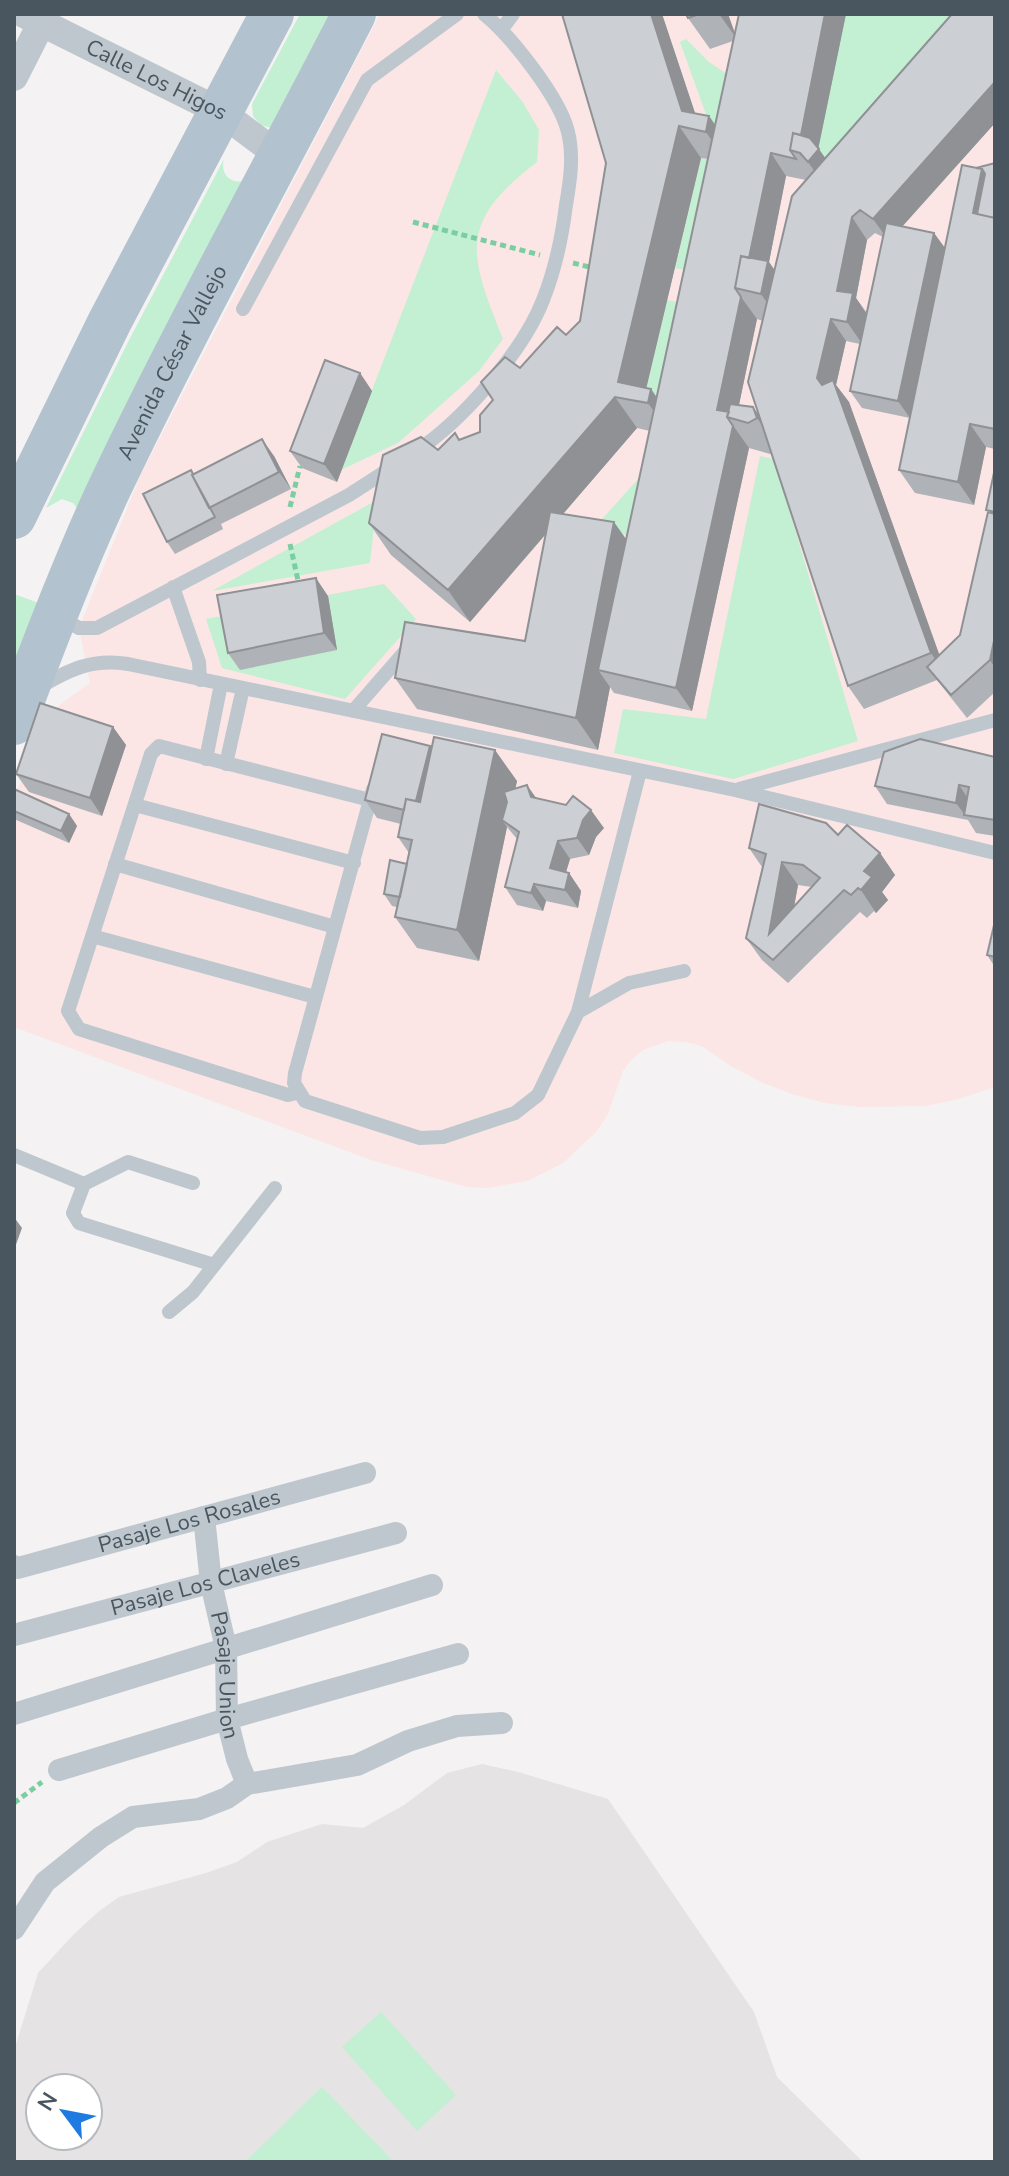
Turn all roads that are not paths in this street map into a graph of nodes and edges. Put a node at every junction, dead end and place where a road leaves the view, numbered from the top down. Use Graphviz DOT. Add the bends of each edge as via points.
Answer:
graph roads {
  1 [pos="272,14"];
  2 [pos="354,14"];
  3 [pos="457,14"];
  4 [pos="484,14"];
  5 [pos="513,14"];
  6 [pos="37,17"];
  7 [pos="502,29"];
  8 [pos="14,77"];
  9 [pos="221,112"];
  10 [pos="281,157"];
  11 [pos="243,309"];
  12 [pos="14,517"];
  13 [pos="173,587"];
  14 [pos="57,616"];
  15 [pos="409,648"];
  16 [pos="200,680"];
  17 [pos="221,684"];
  18 [pos="243,688"];
  19 [pos="19,710"];
  20 [pos="353,711"];
  21 [pos="995,720"];
  22 [pos="206,759"];
  23 [pos="226,764"];
  24 [pos="640,771"];
  25 [pos="378,773"];
  26 [pos="735,790"];
  27 [pos="370,800"];
  28 [pos="135,805"];
  29 [pos="995,853"];
  30 [pos="354,863"];
  31 [pos="115,864"];
  32 [pos="335,927"];
  33 [pos="92,936"];
  34 [pos="684,971"];
  35 [pos="315,997"];
  36 [pos="578,1012"];
  37 [pos="297,1093"];
  38 [pos="14,1155"];
  39 [pos="193,1183"];
  40 [pos="84,1184"];
  41 [pos="275,1188"];
  42 [pos="214,1265"];
  43 [pos="169,1312"];
  44 [pos="365,1473"];
  45 [pos="204,1517"];
  46 [pos="396,1533"];
  47 [pos="14,1566"];
  48 [pos="211,1583"];
  49 [pos="432,1585"];
  50 [pos="14,1635"];
  51 [pos="226,1648"];
  52 [pos="458,1654"];
  53 [pos="14,1714"];
  54 [pos="227,1719"];
  55 [pos="502,1723"];
  56 [pos="59,1770"];
  57 [pos="247,1784"];
  58 [pos="14,1929"];
  1 -- 9 [label="main road"];
  2 -- 10 [label="main road, Avenida César Vallejo"];
  3 -- 11 [label="lane" via="367,80"];
  4 -- 7 [label="lane"];
  5 -- 7 [label="lane"];
  6 -- 8 [label="street"];
  6 -- 9 [label="street, Calle Los Higos"];
  7 -- 13 [label="lane" via="568,131 571,175 556,259 543,302 522,341 453,424 421,448 349,495"];
  9 -- 10 [label="street, Calle Los Higos"];
  9 -- 12 [label="main road"];
  10 -- 14 [label="main road, Avenida César Vallejo" via="127,453"];
  13 -- 14 [label="lane" via="97,628 79,628"];
  13 -- 16 [label="lane" via="199,662"];
  14 -- 19 [label="main road, Avenida César Vallejo"];
  15 -- 20 [label="lane"];
  16 -- 17 [label="lane"];
  16 -- 19 [label="lane" via="106,660 57,677"];
  17 -- 18 [label="lane"];
  17 -- 22 [label="lane"];
  18 -- 20 [label="lane"];
  18 -- 23 [label="lane"];
  20 -- 24 [label="lane" via="391,726"];
  21 -- 26 [label="lane"];
  22 -- 23 [label="lane"];
  22 -- 28 [label="lane" via="159,746 151,754"];
  23 -- 27 [label="lane"];
  24 -- 26 [label="lane"];
  24 -- 36 [label="lane"];
  25 -- 27 [label="lane"];
  26 -- 29 [label="lane"];
  27 -- 30 [label="lane"];
  28 -- 30 [label="lane"];
  28 -- 31 [label="lane"];
  30 -- 32 [label="lane"];
  31 -- 32 [label="lane"];
  31 -- 33 [label="lane"];
  32 -- 35 [label="lane"];
  33 -- 35 [label="lane"];
  33 -- 37 [label="lane" via="68,1011 79,1029 288,1095"];
  34 -- 36 [label="lane" via="629,983"];
  35 -- 37 [label="lane" via="295,1073"];
  36 -- 37 [label="lane" via="538,1095 528,1105 443,1137 420,1138 316,1106"];
  38 -- 40 [label="lane"];
  39 -- 40 [label="lane" via="128,1162"];
  40 -- 42 [label="lane" via="73,1213 79,1223"];
  41 -- 42 [label="lane"];
  42 -- 43 [label="lane"];
  44 -- 45 [label="street, Pasaje Los Rosales"];
  45 -- 47 [label="street, Pasaje Los Rosales"];
  45 -- 48 [label="street, Pasaje Union"];
  46 -- 48 [label="street, Pasaje Los Claveles"];
  48 -- 50 [label="street, Pasaje Los Claveles"];
  48 -- 51 [label="street, Pasaje Union"];
  49 -- 51 [label="street"];
  51 -- 53 [label="street"];
  51 -- 54 [label="street, Pasaje Union"];
  52 -- 54 [label="street"];
  54 -- 56 [label="street"];
  54 -- 57 [label="street, Pasaje Union"];
  55 -- 57 [label="street" via="457,1726 357,1765"];
  57 -- 58 [label="street" via="199,1809 133,1817 45,1882"];
}
